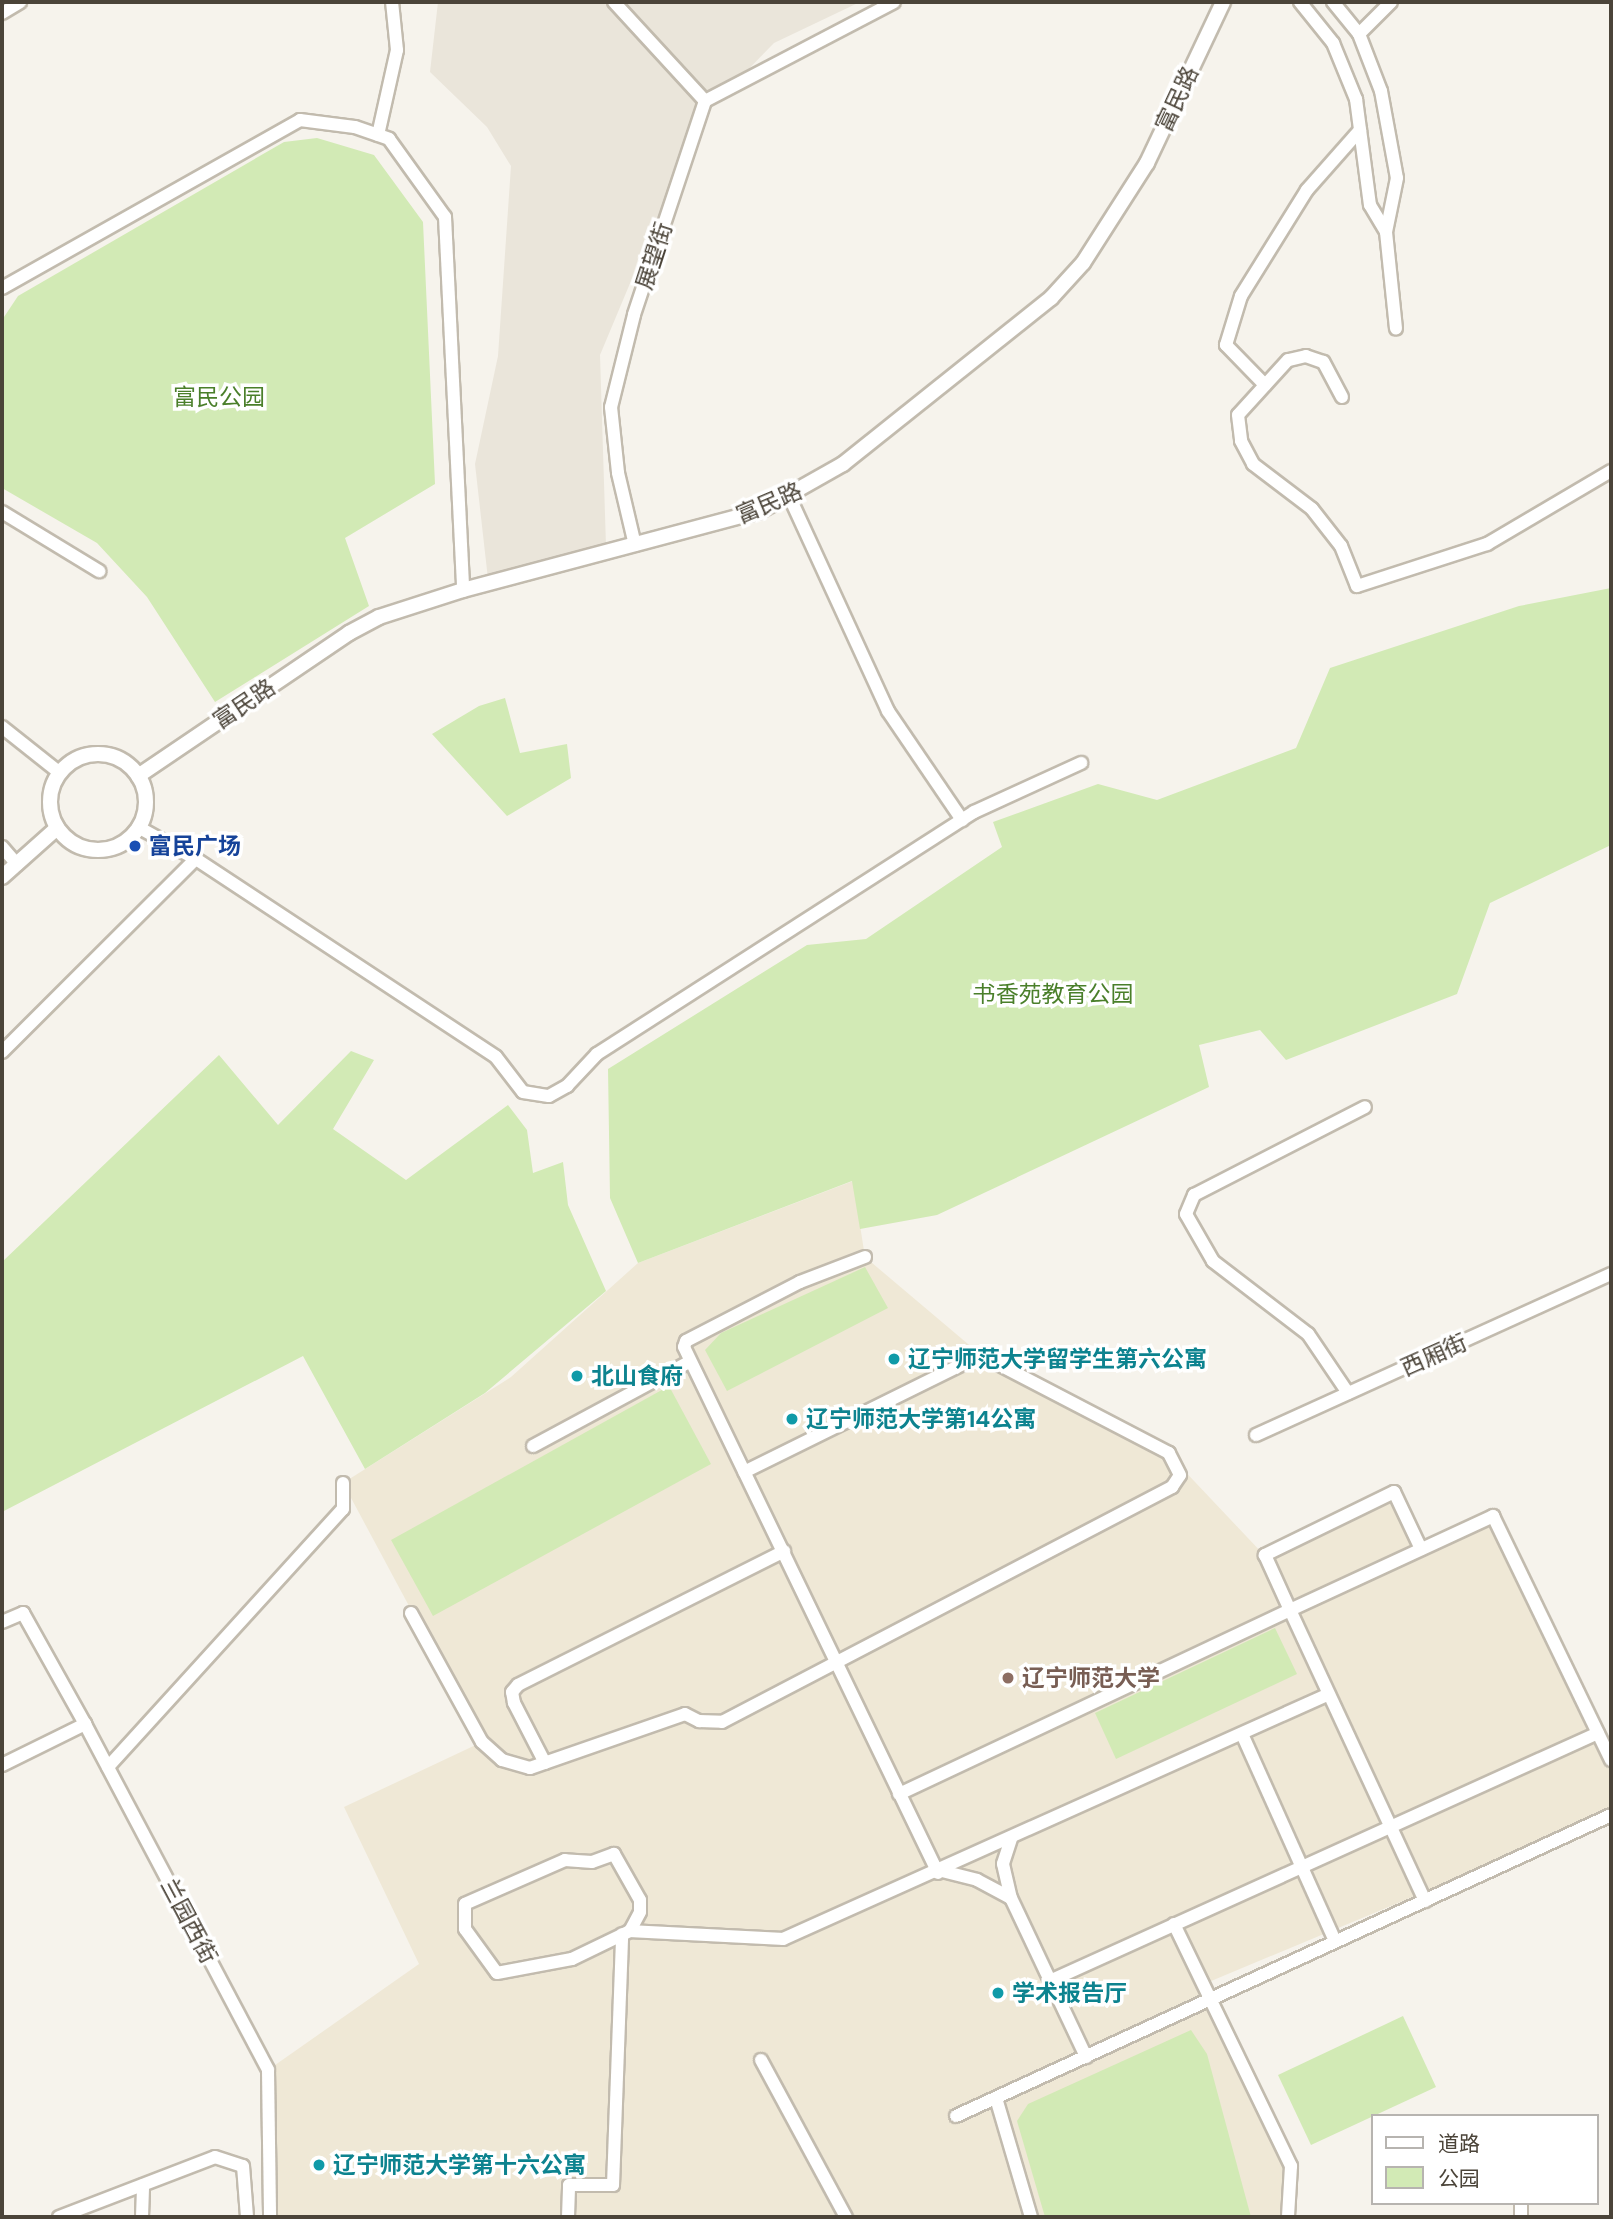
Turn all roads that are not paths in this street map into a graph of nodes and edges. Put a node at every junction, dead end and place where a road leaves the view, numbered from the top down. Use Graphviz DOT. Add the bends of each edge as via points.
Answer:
graph roads {
  1 [pos="20,2"];
  2 [pos="392,2"];
  3 [pos="614,2"];
  4 [pos="894,2"];
  5 [pos="1223,2"];
  6 [pos="1300,2"];
  7 [pos="1334,2"];
  8 [pos="1391,2"];
  9 [pos="2,13"];
  10 [pos="1359,34"];
  11 [pos="705,100"];
  12 [pos="1360,130"];
  13 [pos="379,135"];
  14 [pos="1387,232"];
  15 [pos="2,288"];
  16 [pos="1396,328"];
  17 [pos="1265,386"];
  18 [pos="1342,397"];
  19 [pos="1611,471"];
  20 [pos="790,498"];
  21 [pos="2,512"];
  22 [pos="635,545"];
  23 [pos="99,571"];
  24 [pos="463,590"];
  25 [pos="2,727"];
  26 [pos="1081,763"];
  27 [pos="60,774"];
  28 [pos="138,776"];
  29 [pos="962,820"];
  30 [pos="138,827"];
  31 [pos="57,828"];
  32 [pos="2,847"];
  33 [pos="196,859"];
  34 [pos="17,863"];
  35 [pos="2,877"];
  36 [pos="2,1052"];
  37 [pos="1365,1107"];
  38 [pos="865,1257"];
  39 [pos="1611,1275"];
  40 [pos="689,1362"];
  41 [pos="1348,1393"];
  42 [pos="1256,1435"];
  43 [pos="533,1446"];
  44 [pos="744,1472"];
  45 [pos="343,1483"];
  46 [pos="1421,1549"];
  47 [pos="784,1551"];
  48 [pos="1290,1610"];
  49 [pos="411,1613"];
  50 [pos="2,1622"];
  51 [pos="838,1665"];
  52 [pos="1329,1693"];
  53 [pos="85,1724"];
  54 [pos="1598,1733"];
  55 [pos="1241,1734"];
  56 [pos="1611,1760"];
  57 [pos="545,1763"];
  58 [pos="2,1765"];
  59 [pos="108,1767"];
  60 [pos="899,1794"];
  61 [pos="1611,1815"];
  62 [pos="1390,1825"];
  63 [pos="1011,1839"];
  64 [pos="1300,1865"];
  65 [pos="940,1872"];
  66 [pos="1012,1898"];
  67 [pos="1425,1901"];
  68 [pos="1174,1924"];
  69 [pos="626,1933"];
  70 [pos="1335,1941"];
  71 [pos="1052,1980"];
  72 [pos="1211,1999"];
  73 [pos="1086,2057"];
  74 [pos="761,2060"];
  75 [pos="996,2098"];
  76 [pos="956,2116"];
  77 [pos="143,2185"];
  78 [pos="59,2217"];
  79 [pos="142,2217"];
  80 [pos="247,2217"];
  81 [pos="270,2217"];
  82 [pos="568,2217"];
  83 [pos="846,2217"];
  84 [pos="1031,2217"];
  85 [pos="1288,2217"];
  1 -- 9 [label="street"];
  2 -- 13 [label="street" via="397,50"];
  3 -- 11 [label="street"];
  4 -- 11 [label="street"];
  5 -- 20 [label="street, 富民路" via="1147,163 1083,263 1040,307 844,464"];
  6 -- 12 [label="street" via="1334,43 1356,99"];
  7 -- 10 [label="street"];
  8 -- 10 [label="street"];
  10 -- 14 [label="street" via="1381,91 1397,178"];
  11 -- 22 [label="street, 展望街" via="634,315 611,407 618,473"];
  12 -- 14 [label="street" via="1370,205"];
  12 -- 17 [label="street" via="1307,190 1241,296 1226,345"];
  13 -- 15 [label="street" via="355,127 300,121"];
  13 -- 24 [label="street" via="389,139 414,169 445,217"];
  14 -- 16 [label="street"];
  17 -- 18 [label="street" via="1288,360 1306,356 1323,362"];
  17 -- 19 [label="street" via="1238,415 1241,442 1253,464 1312,509 1341,546 1357,586 1487,544"];
  20 -- 22 [label="street, 富民路" via="760,511"];
  20 -- 29 [label="street" via="888,711"];
  21 -- 23 [label="street"];
  22 -- 24 [label="street, 富民路"];
  24 -- 28 [label="street, 富民路" via="408,606 349,633"];
  25 -- 27 [label="street"];
  26 -- 29 [label="street"];
  27 -- 28 [label="street" via="71,763 100,754 115,757"];
  27 -- 31 [label="street" via="50,804"];
  28 -- 30 [label="street" via="146,802"];
  29 -- 33 [label="street" via="597,1054 567,1086 550,1096 523,1092 495,1057"];
  30 -- 31 [label="street" via="129,838 102,850 74,843"];
  30 -- 33 [label="street"];
  31 -- 34 [label="street"];
  32 -- 34 [label="street"];
  33 -- 36 [label="street"];
  34 -- 35 [label="street"];
  37 -- 41 [label="street" via="1194,1195 1186,1213 1213,1261 1308,1334"];
  38 -- 40 [label="street" via="800,1282 686,1340"];
  39 -- 41 [label="street, 西厢街"];
  40 -- 43 [label="street"];
  40 -- 44 [label="street"];
  41 -- 42 [label="street, 西厢街"];
  44 -- 47 [label="street"];
  44 -- 51 [label="street" via="981,1355 1169,1453 1178,1464 1180,1475 1172,1487"];
  45 -- 59 [label="street" via="343,1509"];
  46 -- 48 [label="street"];
  46 -- 48 [label="street" via="1394,1492 1265,1555"];
  46 -- 54 [label="street" via="1493,1516"];
  47 -- 51 [label="street"];
  47 -- 57 [label="street" via="518,1685 512,1692 514,1703"];
  48 -- 52 [label="street"];
  48 -- 60 [label="street"];
  49 -- 57 [label="street" via="482,1742 502,1760 530,1768"];
  50 -- 53 [label="street, 兰园西街" via="23,1613"];
  51 -- 57 [label="street" via="722,1722 699,1721 685,1714"];
  51 -- 60 [label="street"];
  52 -- 55 [label="street"];
  52 -- 62 [label="street"];
  53 -- 58 [label="street"];
  53 -- 59 [label="street, 兰园西街"];
  54 -- 56 [label="street"];
  54 -- 62 [label="street"];
  55 -- 63 [label="street"];
  55 -- 64 [label="street"];
  59 -- 81 [label="street, 兰园西街" via="268,2070"];
  60 -- 65 [label="street"];
  61 -- 67 [label="street"];
  62 -- 64 [label="street"];
  62 -- 67 [label="street"];
  63 -- 65 [label="street"];
  63 -- 66 [label="street" via="1003,1864"];
  64 -- 68 [label="street"];
  64 -- 70 [label="street"];
  65 -- 66 [label="street" via="977,1880"];
  65 -- 69 [label="street" via="783,1939"];
  66 -- 71 [label="street"];
  67 -- 70 [label="street"];
  68 -- 71 [label="street"];
  68 -- 72 [label="street"];
  69 -- 69 [label="street" via="572,1959 497,1973 465,1929 465,1904 565,1860 592,1863 608,1853 618,1860 640,1900 640,1912"];
  69 -- 82 [label="street" via="613,2185 569,2185"];
  70 -- 72 [label="street"];
  71 -- 73 [label="street"];
  72 -- 73 [label="street"];
  72 -- 85 [label="street" via="1291,2166"];
  73 -- 75 [label="street"];
  74 -- 83 [label="street"];
  75 -- 76 [label="street"];
  75 -- 84 [label="street"];
  77 -- 78 [label="street"];
  77 -- 79 [label="street"];
  77 -- 80 [label="street" via="215,2157 243,2166"];
}
